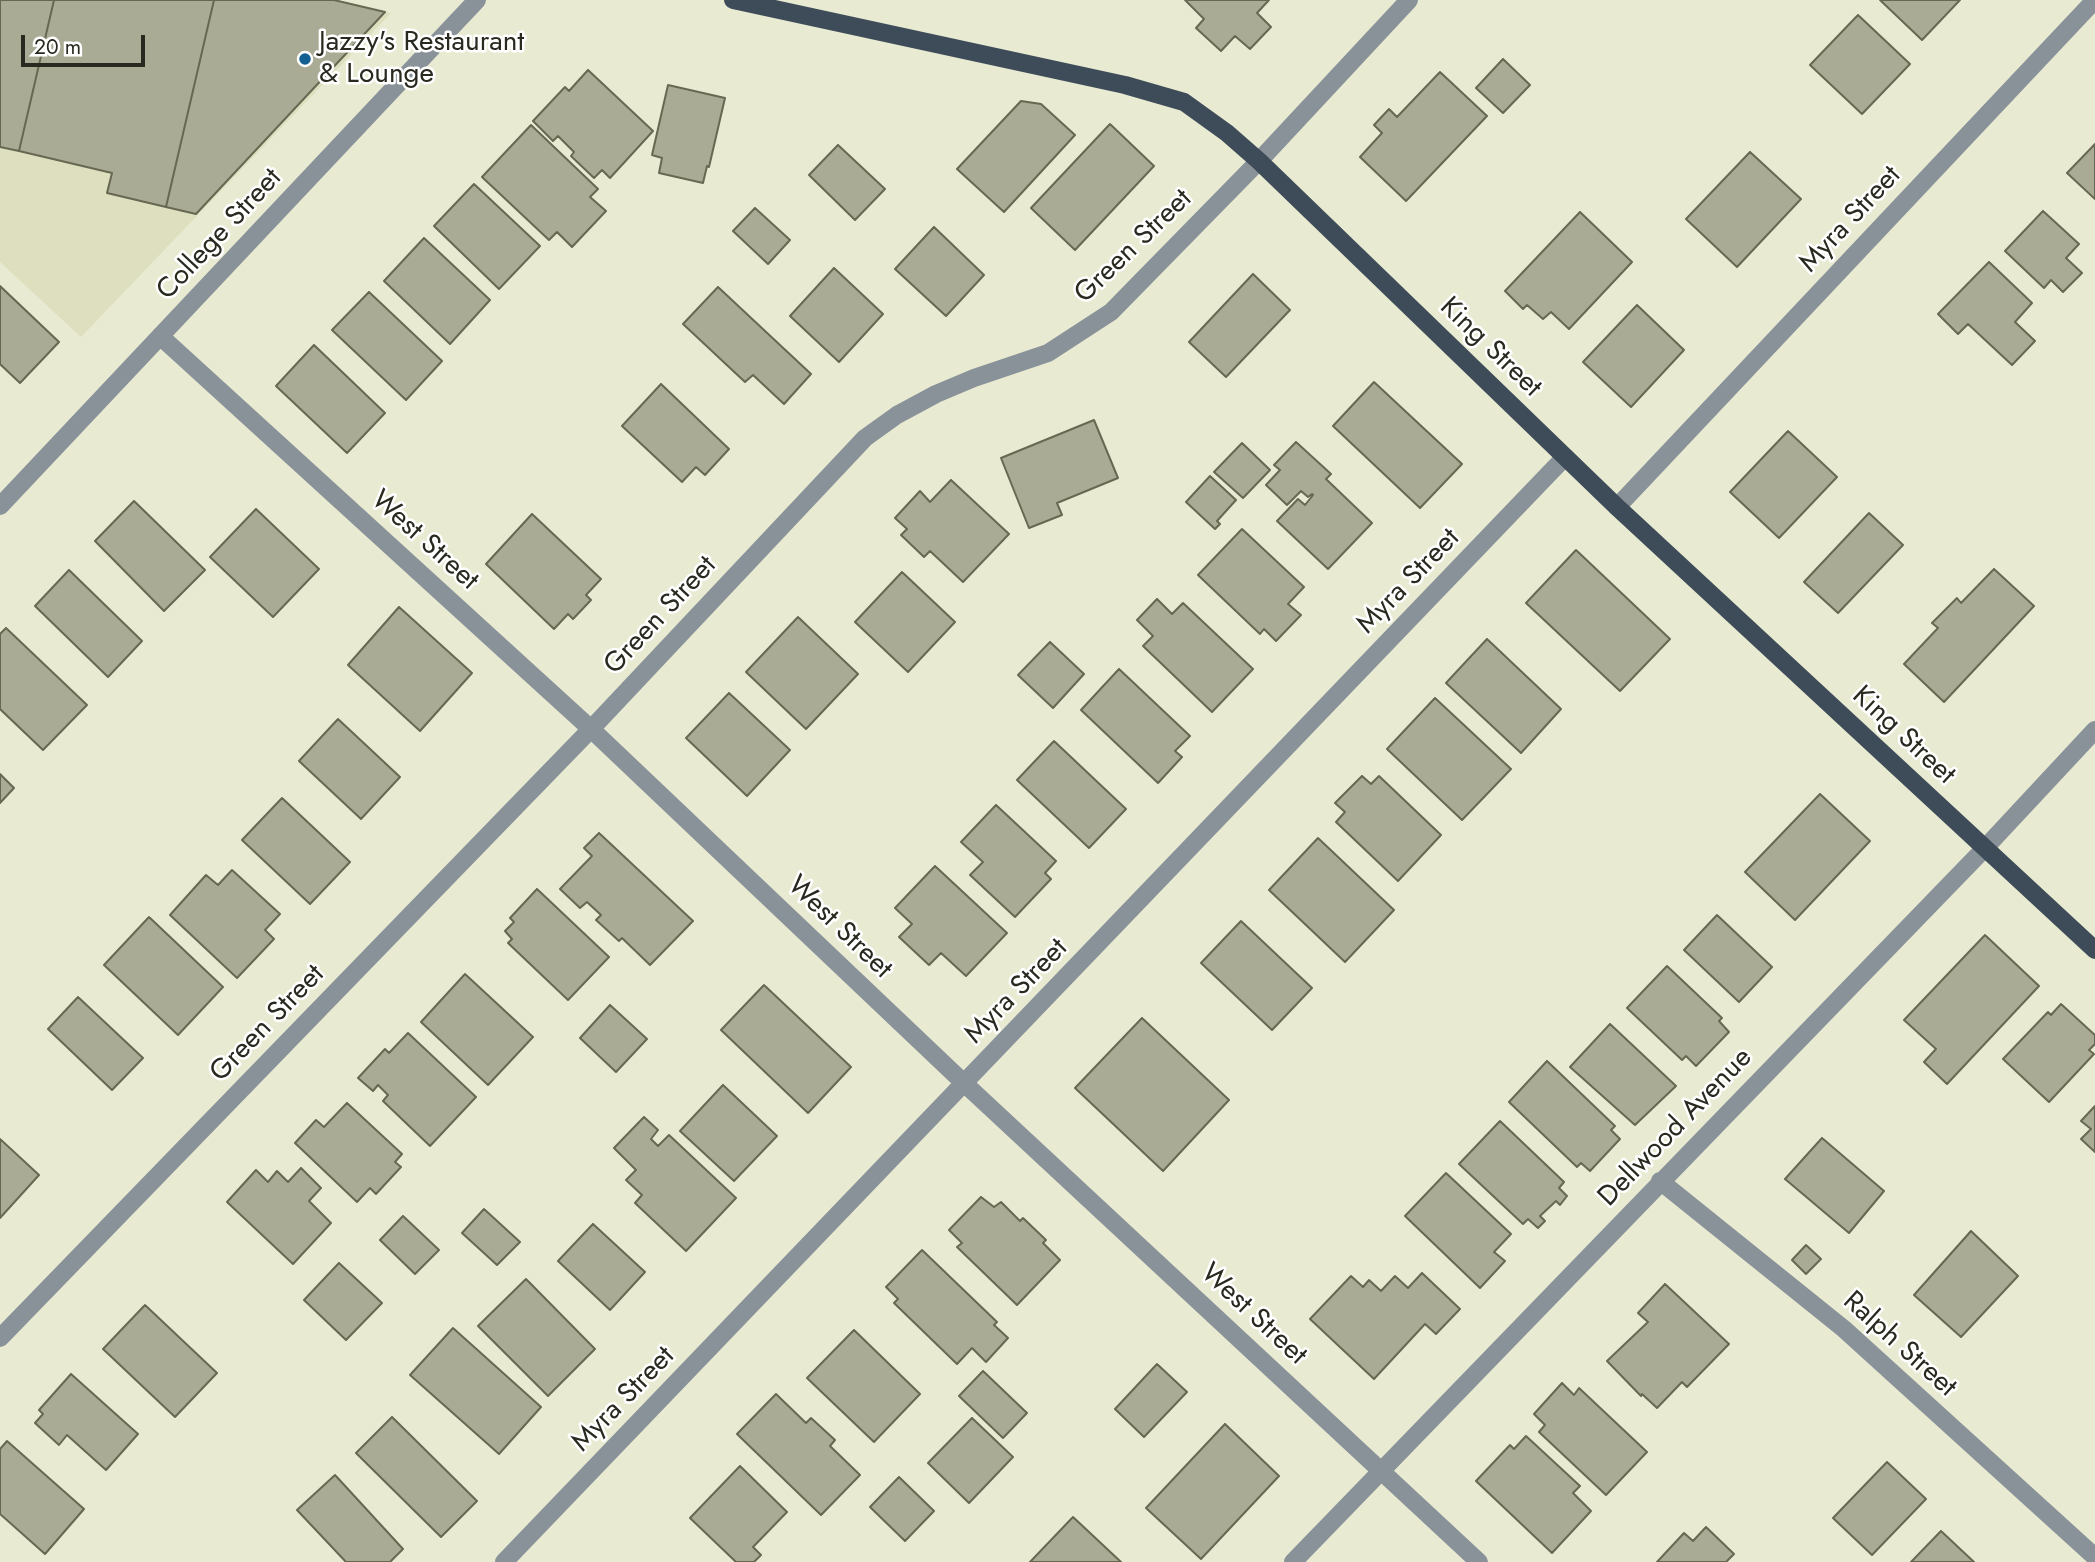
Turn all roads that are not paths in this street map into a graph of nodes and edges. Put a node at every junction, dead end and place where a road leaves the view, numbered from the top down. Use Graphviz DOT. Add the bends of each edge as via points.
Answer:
graph roads {
  1 [pos="477,0"];
  2 [pos="733,0"];
  3 [pos="1409,0"];
  4 [pos="2095,0"];
  5 [pos="1259,161"];
  6 [pos="160,336"];
  7 [pos="1565,457"];
  8 [pos="0,506"];
  9 [pos="1617,507"];
  10 [pos="591,729"];
  11 [pos="2095,730"];
  12 [pos="1985,848"];
  13 [pos="2095,950"];
  14 [pos="965,1084"];
  15 [pos="1660,1181"];
  16 [pos="0,1338"];
  17 [pos="1381,1470"];
  18 [pos="2095,1558"];
  19 [pos="504,1562"];
  20 [pos="1293,1562"];
  21 [pos="1479,1562"];
  1 -- 6 [label="street, College Street"];
  2 -- 5 [label="main road, King Street" via="1125,85 1184,102"];
  3 -- 5 [label="street, Green Street"];
  4 -- 9 [label="street, Myra Street"];
  5 -- 7 [label="main road, King Street"];
  5 -- 10 [label="street, Green Street" via="1111,312 1048,353 936,394 865,438"];
  6 -- 8 [label="street, College Street"];
  6 -- 10 [label="street, West Street"];
  7 -- 9 [label="main road, King Street"];
  7 -- 14 [label="street, Myra Street"];
  9 -- 12 [label="main road, King Street"];
  10 -- 14 [label="street, West Street"];
  10 -- 16 [label="street, Green Street"];
  11 -- 12 [label="street, Dellwood Avenue"];
  12 -- 13 [label="main road, King Street"];
  12 -- 15 [label="street, Dellwood Avenue"];
  14 -- 17 [label="street, West Street"];
  14 -- 19 [label="street, Myra Street"];
  15 -- 17 [label="street, Dellwood Avenue"];
  15 -- 18 [label="street, Ralph Street" via="1844,1329"];
  17 -- 20 [label="street, Dellwood Avenue"];
  17 -- 21 [label="street, West Street"];
}
